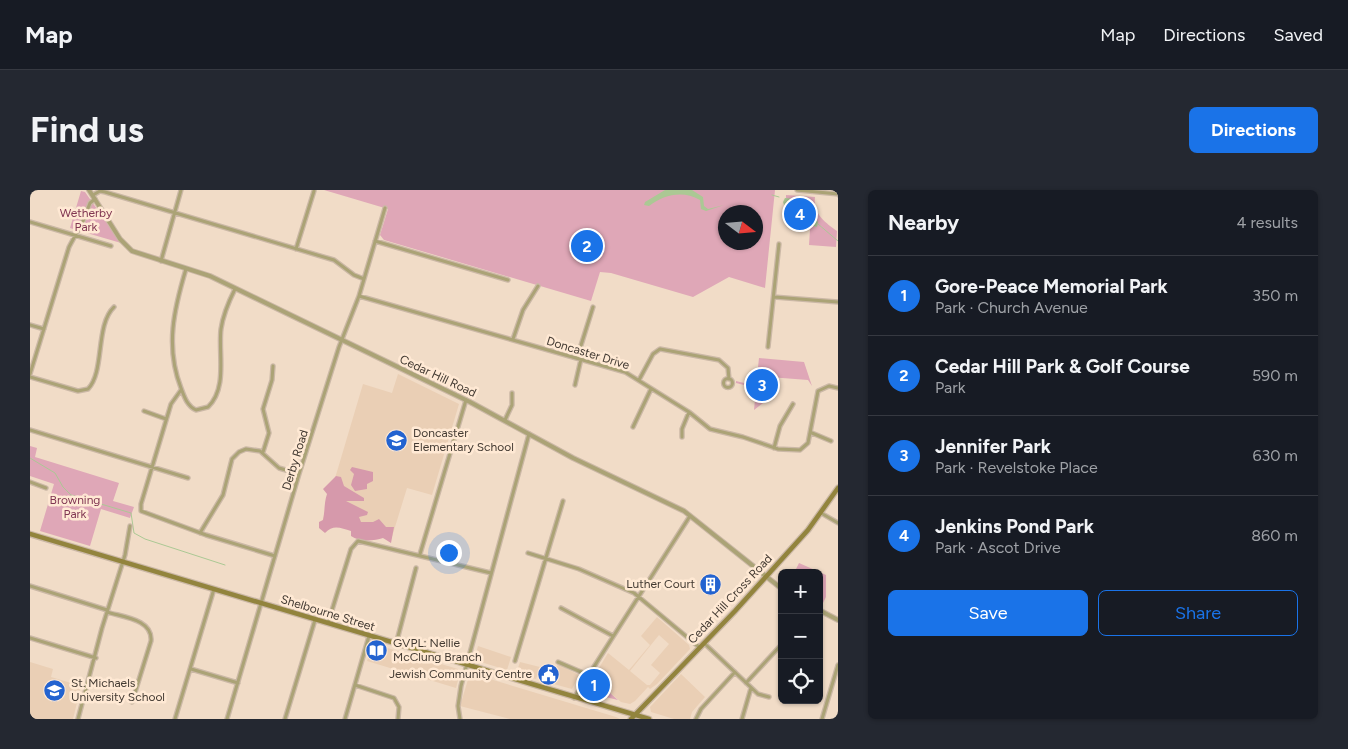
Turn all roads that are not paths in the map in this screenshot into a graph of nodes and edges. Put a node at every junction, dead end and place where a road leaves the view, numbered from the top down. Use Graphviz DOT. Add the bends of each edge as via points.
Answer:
graph roads {
  1 [pos="89,190"];
  2 [pos="181,190"];
  3 [pos="314,190"];
  4 [pos="797,190"];
  5 [pos="838,194"];
  6 [pos="94,197"];
  7 [pos="385,208"];
  8 [pos="175,212"];
  9 [pos="30,222"];
  10 [pos="75,235"];
  11 [pos="375,241"];
  12 [pos="779,244"];
  13 [pos="110,246"];
  14 [pos="296,249"];
  15 [pos="161,262"];
  16 [pos="186,269"];
  17 [pos="364,278"];
  18 [pos="508,280"];
  19 [pos="538,286"];
  20 [pos="235,289"];
  21 [pos="359,296"];
  22 [pos="774,297"];
  23 [pos="838,302"];
  24 [pos="114,307"];
  25 [pos="593,307"];
  26 [pos="30,325"];
  27 [pos="44,329"];
  28 [pos="513,339"];
  29 [pos="342,342"];
  30 [pos="768,347"];
  31 [pos="579,359"];
  32 [pos="273,366"];
  33 [pos="30,375"];
  34 [pos="729,379"];
  35 [pos="639,380"];
  36 [pos="576,385"];
  37 [pos="838,388"];
  38 [pos="651,389"];
  39 [pos="181,390"];
  40 [pos="512,393"];
  41 [pos="466,400"];
  42 [pos="793,404"];
  43 [pos="144,411"];
  44 [pos="689,412"];
  45 [pos="166,419"];
  46 [pos="505,420"];
  47 [pos="633,427"];
  48 [pos="30,430"];
  49 [pos="812,433"];
  50 [pos="529,434"];
  51 [pos="682,437"];
  52 [pos="831,441"];
  53 [pos="774,448"];
  54 [pos="263,452"];
  55 [pos="152,467"];
  56 [pos="299,474"];
  57 [pos="188,478"];
  58 [pos="30,482"];
  59 [pos="46,488"];
  60 [pos="838,488"];
  61 [pos="563,501"];
  62 [pos="822,513"];
  63 [pos="690,515"];
  64 [pos="838,523"];
  65 [pos="130,526"];
  66 [pos="200,533"];
  67 [pos="30,534"];
  68 [pos="528,553"];
  69 [pos="420,554"];
  70 [pos="275,556"];
  71 [pos="546,559"];
  72 [pos="123,562"];
  73 [pos="416,568"];
  74 [pos="491,573"];
  75 [pos="766,576"];
  76 [pos="30,586"];
  77 [pos="778,586"];
  78 [pos="214,589"];
  79 [pos="638,596"];
  80 [pos="261,603"];
  81 [pos="561,608"];
  82 [pos="107,611"];
  83 [pos="823,612"];
  84 [pos="315,620"];
  85 [pos="838,620"];
  86 [pos="328,624"];
  87 [pos="369,636"];
  88 [pos="613,636"];
  89 [pos="30,638"];
  90 [pos="704,643"];
  91 [pos="396,644"];
  92 [pos="699,647"];
  93 [pos="778,648"];
  94 [pos="96,658"];
  95 [pos="515,661"];
  96 [pos="558,662"];
  97 [pos="838,665"];
  98 [pos="466,666"];
  99 [pos="191,669"];
  100 [pos="735,672"];
  101 [pos="588,675"];
  102 [pos="746,682"];
  103 [pos="238,683"];
  104 [pos="355,685"];
  105 [pos="751,688"];
  106 [pos="769,697"];
  107 [pos="573,698"];
  108 [pos="132,702"];
  109 [pos="635,715"];
  110 [pos="78,719"];
  111 [pos="175,719"];
  112 [pos="227,719"];
  113 [pos="285,719"];
  114 [pos="345,719"];
  115 [pos="398,719"];
  116 [pos="460,719"];
  117 [pos="631,719"];
  118 [pos="649,719"];
  119 [pos="696,719"];
  120 [pos="742,719"];
  121 [pos="822,719"];
  1 -- 6 [label="street, Cedar Hill Road"];
  2 -- 8 [label="street"];
  3 -- 14 [label="street"];
  4 -- 5 [label="street"];
  6 -- 8 [label="street" via="102,191"];
  6 -- 10 [label="street"];
  6 -- 15 [label="street, Cedar Hill Road" via="124,245 139,255"];
  7 -- 11 [label="street, Derby Road"];
  8 -- 14 [label="street"];
  8 -- 15 [label="street"];
  9 -- 10 [label="street"];
  10 -- 13 [label="street"];
  10 -- 27 [label="street"];
  11 -- 17 [label="street, Derby Road"];
  11 -- 18 [label="street"];
  12 -- 22 [label="street"];
  14 -- 17 [label="street" via="338,262 354,275"];
  15 -- 16 [label="street, Cedar Hill Road"];
  16 -- 20 [label="street, Cedar Hill Road" via="210,276"];
  16 -- 39 [label="street" via="172,331 173,356"];
  17 -- 21 [label="street, Derby Road"];
  19 -- 28 [label="street" via="523,310"];
  20 -- 29 [label="street, Cedar Hill Road"];
  20 -- 39 [label="street" via="221,329 220,382 214,401 205,409 196,410 188,404"];
  21 -- 28 [label="street, Doncaster Drive" via="474,331"];
  21 -- 29 [label="street, Derby Road"];
  22 -- 23 [label="street"];
  22 -- 30 [label="street"];
  24 -- 33 [label="street" via="105,319 95,377 88,389 78,391"];
  25 -- 31 [label="street"];
  26 -- 27 [label="street"];
  27 -- 33 [label="street"];
  28 -- 31 [label="street, Doncaster Drive"];
  29 -- 41 [label="street, Cedar Hill Road"];
  29 -- 56 [label="street, Derby Road"];
  31 -- 35 [label="street, Doncaster Drive" via="625,372"];
  31 -- 36 [label="street"];
  32 -- 54 [label="street" via="263,408 269,433"];
  34 -- 35 [label="street" via="728,368 719,360 660,349 653,354"];
  35 -- 38 [label="street, Doncaster Drive"];
  37 -- 49 [label="street" via="829,386 818,391"];
  38 -- 44 [label="street, Doncaster Drive"];
  38 -- 47 [label="street"];
  39 -- 45 [label="street" via="172,401"];
  40 -- 46 [label="street" via="512,405"];
  41 -- 46 [label="street, Cedar Hill Road"];
  41 -- 69 [label="street"];
  42 -- 53 [label="street" via="780,426"];
  43 -- 45 [label="street"];
  44 -- 51 [label="street"];
  44 -- 53 [label="street, Doncaster Drive" via="710,429"];
  45 -- 55 [label="street"];
  46 -- 50 [label="street, Cedar Hill Road"];
  48 -- 55 [label="street"];
  49 -- 52 [label="street"];
  49 -- 53 [label="street, Doncaster Drive" via="800,450"];
  50 -- 63 [label="street, Cedar Hill Road"];
  50 -- 74 [label="street"];
  54 -- 56 [label="street" via="279,468"];
  54 -- 66 [label="street" via="243,450 235,455 225,490"];
  55 -- 57 [label="street"];
  55 -- 66 [label="street" via="141,504 142,511"];
  56 -- 70 [label="street, Derby Road"];
  58 -- 59 [label="street"];
  60 -- 62 [label="main road, Cedar Hill Cross Road"];
  61 -- 71 [label="street"];
  62 -- 64 [label="street"];
  62 -- 75 [label="main road, Cedar Hill Cross Road"];
  63 -- 75 [label="street, Cedar Hill Road"];
  63 -- 79 [label="street"];
  65 -- 72 [label="street"];
  66 -- 70 [label="street"];
  67 -- 72 [label="main road, Shelbourne Street"];
  68 -- 71 [label="street"];
  69 -- 74 [label="street"];
  69 -- 86 [label="street" via="354,543"];
  70 -- 80 [label="street, Derby Road"];
  71 -- 79 [label="street" via="596,575"];
  71 -- 95 [label="street"];
  72 -- 78 [label="main road, Shelbourne Street"];
  72 -- 82 [label="street"];
  73 -- 91 [label="street"];
  74 -- 98 [label="street"];
  75 -- 77 [label="street, Cedar Hill Road"];
  75 -- 90 [label="main road, Cedar Hill Cross Road"];
  76 -- 82 [label="street"];
  78 -- 80 [label="main road, Shelbourne Street"];
  78 -- 99 [label="street"];
  79 -- 88 [label="street"];
  79 -- 92 [label="street"];
  80 -- 84 [label="main road, Shelbourne Street"];
  80 -- 103 [label="street, Derby Road"];
  81 -- 88 [label="street"];
  82 -- 94 [label="street"];
  82 -- 108 [label="street" via="141,622 151,632"];
  83 -- 85 [label="street"];
  84 -- 86 [label="main road, Shelbourne Street"];
  84 -- 113 [label="street"];
  86 -- 87 [label="main road, Shelbourne Street"];
  87 -- 91 [label="main road, Shelbourne Street"];
  87 -- 104 [label="street"];
  88 -- 101 [label="street"];
  89 -- 94 [label="street"];
  90 -- 92 [label="main road, Cedar Hill Cross Road"];
  90 -- 100 [label="street"];
  91 -- 98 [label="main road, Shelbourne Street"];
  92 -- 109 [label="main road, Cedar Hill Cross Road"];
  93 -- 102 [label="street"];
  94 -- 110 [label="street"];
  96 -- 101 [label="street"];
  97 -- 121 [label="street"];
  98 -- 107 [label="main road, Shelbourne Street"];
  98 -- 116 [label="street" via="458,703"];
  99 -- 103 [label="street"];
  99 -- 111 [label="street"];
  100 -- 102 [label="street"];
  100 -- 119 [label="street" via="701,709"];
  101 -- 107 [label="street"];
  102 -- 105 [label="street"];
  103 -- 112 [label="street, Derby Road"];
  104 -- 114 [label="street"];
  104 -- 115 [label="street" via="394,698 399,707"];
  105 -- 106 [label="street"];
  105 -- 120 [label="street"];
  107 -- 109 [label="main road, Shelbourne Street"];
  109 -- 117 [label="main road, Cedar Hill Cross Road"];
  109 -- 118 [label="main road, Shelbourne Street"];
}
